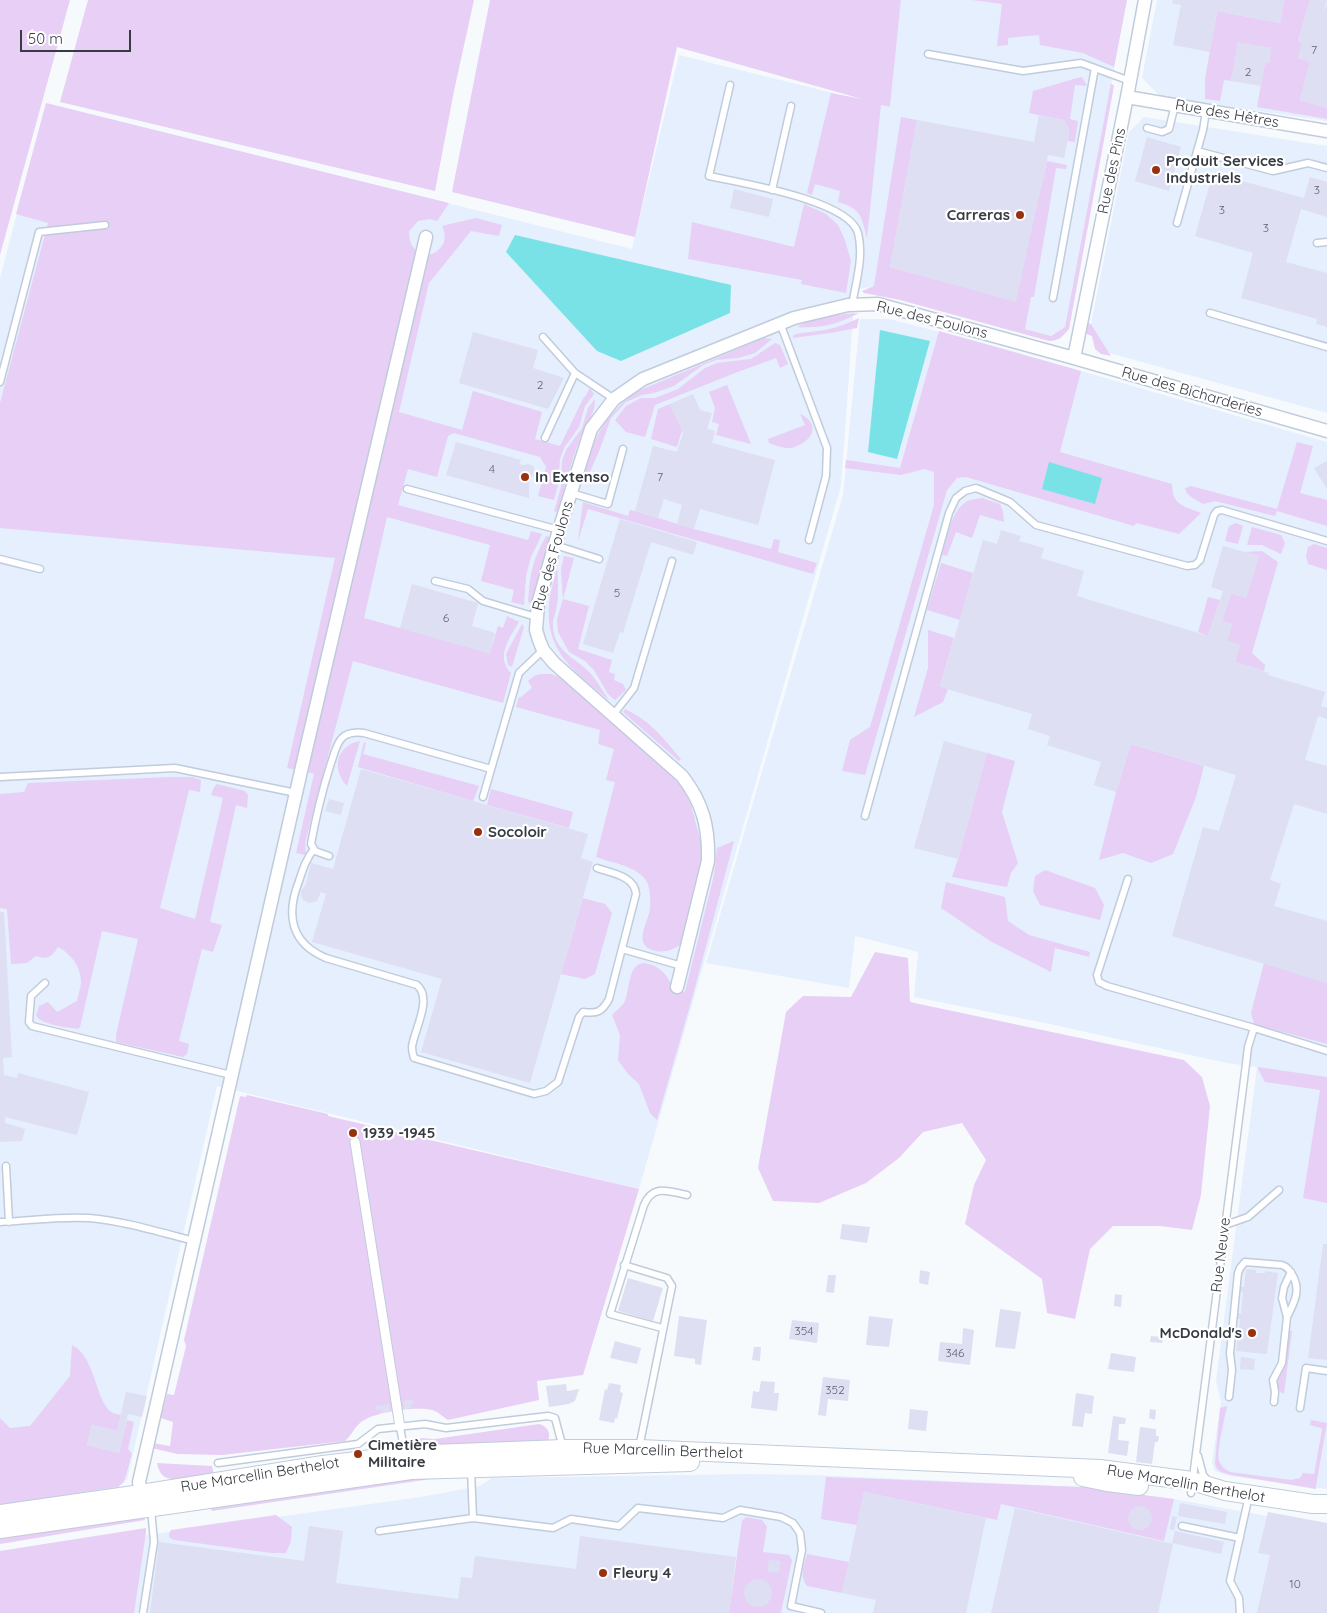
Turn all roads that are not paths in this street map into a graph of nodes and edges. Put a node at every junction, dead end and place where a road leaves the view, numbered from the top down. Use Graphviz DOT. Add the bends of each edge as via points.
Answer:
graph roads {
  1 [pos="1145,0"];
  2 [pos="928,54"];
  3 [pos="1095,68"];
  4 [pos="1130,81"];
  5 [pos="730,85"];
  6 [pos="1127,97"];
  7 [pos="1175,105"];
  8 [pos="791,106"];
  9 [pos="1206,111"];
  10 [pos="1147,128"];
  11 [pos="1327,131"];
  12 [pos="1197,151"];
  13 [pos="1327,168"];
  14 [pos="772,190"];
  15 [pos="1177,223"];
  16 [pos="105,226"];
  17 [pos="426,237"];
  18 [pos="1327,242"];
  19 [pos="1317,243"];
  20 [pos="1052,298"];
  21 [pos="852,305"];
  22 [pos="1210,313"];
  23 [pos="780,324"];
  24 [pos="543,337"];
  25 [pos="1327,347"];
  26 [pos="1074,358"];
  27 [pos="576,373"];
  28 [pos="0,382"];
  29 [pos="614,399"];
  30 [pos="1327,431"];
  31 [pos="545,438"];
  32 [pos="624,449"];
  33 [pos="407,488"];
  34 [pos="571,493"];
  35 [pos="559,530"];
  36 [pos="809,540"];
  37 [pos="1327,541"];
  38 [pos="555,545"];
  39 [pos="0,559"];
  40 [pos="599,559"];
  41 [pos="672,561"];
  42 [pos="40,569"];
  43 [pos="435,580"];
  44 [pos="536,617"];
  45 [pos="543,650"];
  46 [pos="612,714"];
  47 [pos="491,769"];
  48 [pos="0,777"];
  49 [pos="296,794"];
  50 [pos="483,797"];
  51 [pos="865,816"];
  52 [pos="314,849"];
  53 [pos="329,856"];
  54 [pos="597,868"];
  55 [pos="1128,879"];
  56 [pos="622,949"];
  57 [pos="682,966"];
  58 [pos="45,983"];
  59 [pos="677,987"];
  60 [pos="1254,1028"];
  61 [pos="1327,1051"];
  62 [pos="231,1075"];
  63 [pos="355,1142"];
  64 [pos="6,1166"];
  65 [pos="1279,1190"];
  66 [pos="687,1195"];
  67 [pos="0,1222"];
  68 [pos="9,1222"];
  69 [pos="1225,1225"];
  70 [pos="194,1241"];
  71 [pos="624,1266"];
  72 [pos="1291,1272"];
  73 [pos="1286,1317"];
  74 [pos="662,1328"];
  75 [pos="1327,1371"];
  76 [pos="1229,1397"];
  77 [pos="1274,1402"];
  78 [pos="1300,1408"];
  79 [pos="400,1427"];
  80 [pos="1196,1448"];
  81 [pos="563,1449"];
  82 [pos="610,1449"];
  83 [pos="639,1449"];
  84 [pos="405,1455"];
  85 [pos="218,1463"];
  86 [pos="471,1468"];
  87 [pos="1192,1487"];
  88 [pos="1248,1500"];
  89 [pos="146,1501"];
  90 [pos="1327,1503"];
  91 [pos="1327,1512"];
  92 [pos="0,1514"];
  93 [pos="473,1518"];
  94 [pos="1182,1526"];
  95 [pos="0,1530"];
  96 [pos="380,1531"];
  97 [pos="1240,1538"];
  98 [pos="790,1609"];
  99 [pos="813,1612"];
  100 [pos="144,1613"];
  101 [pos="821,1613"];
  102 [pos="1240,1613"];
  1 -- 4 [label="street, Rue des Pins"];
  2 -- 3 [label="lane" via="1023,71 1081,63"];
  3 -- 4 [label="lane"];
  3 -- 20 [label="lane"];
  4 -- 6 [label="street, Rue des Pins"];
  5 -- 14 [label="lane" via="708,176"];
  6 -- 7 [label="street, Rue des Hêtres"];
  6 -- 26 [label="street, Rue des Pins"];
  7 -- 9 [label="street, Rue des Hêtres"];
  7 -- 10 [label="lane" via="1169,129 1162,132"];
  8 -- 14 [label="lane"];
  9 -- 11 [label="street, Rue des Hêtres"];
  9 -- 12 [label="lane"];
  12 -- 13 [label="lane" via="1273,171 1308,163"];
  12 -- 15 [label="lane"];
  14 -- 21 [label="lane" via="805,198 837,211 852,222 858,232 860,250"];
  16 -- 28 [label="lane" via="39,232"];
  17 -- 49 [label="street"];
  18 -- 19 [label="lane"];
  21 -- 23 [label="street, Rue des Foulons"];
  21 -- 26 [label="street, Rue des Foulons" via="878,304"];
  22 -- 25 [label="lane"];
  23 -- 29 [label="street, Rue des Foulons" via="643,380"];
  23 -- 36 [label="lane" via="827,448 826,476"];
  24 -- 27 [label="lane"];
  26 -- 30 [label="street, Rue des Bicharderies"];
  27 -- 29 [label="lane"];
  27 -- 31 [label="lane"];
  29 -- 34 [label="street, Rue des Foulons" via="591,429"];
  32 -- 34 [label="lane" via="608,504"];
  33 -- 35 [label="lane"];
  34 -- 35 [label="street, Rue des Foulons"];
  35 -- 38 [label="street, Rue des Foulons"];
  37 -- 51 [label="lane" via="1222,510 1214,515 1200,560 1187,566 1036,525 1010,502 976,488 965,491 956,498 949,513"];
  38 -- 40 [label="lane"];
  38 -- 44 [label="street, Rue des Foulons"];
  39 -- 42 [label="lane"];
  41 -- 46 [label="lane" via="634,688"];
  43 -- 44 [label="lane" via="468,589 483,601"];
  44 -- 45 [label="street, Rue des Foulons" via="536,630"];
  45 -- 46 [label="street, Rue des Foulons"];
  45 -- 47 [label="lane" via="519,673"];
  46 -- 57 [label="street, Rue des Foulons" via="682,776 693,791 705,821 708,860"];
  47 -- 50 [label="lane"];
  47 -- 52 [label="lane" via="364,733 348,734 336,748 320,799 311,844"];
  48 -- 49 [label="lane" via="175,768"];
  49 -- 62 [label="street"];
  52 -- 53 [label="lane"];
  52 -- 56 [label="lane" via="307,858 294,893 294,931 316,954 420,988 422,1011 412,1047 414,1058 421,1061 528,1093 546,1091 560,1076 579,1017 583,1012 598,1012 605,1006"];
  54 -- 56 [label="lane" via="627,878 636,889"];
  55 -- 60 [label="lane" via="1097,974 1099,982"];
  56 -- 57 [label="lane"];
  57 -- 59 [label="street, Rue des Foulons"];
  58 -- 62 [label="lane" via="31,996 28,1016 32,1026"];
  60 -- 61 [label="lane"];
  60 -- 69 [label="lane, Rue Neuve" via="1248,1047"];
  62 -- 70 [label="street"];
  63 -- 79 [label="street"];
  64 -- 68 [label="lane"];
  65 -- 69 [label="lane" via="1248,1217"];
  66 -- 71 [label="lane" via="662,1190 648,1196"];
  67 -- 68 [label="lane"];
  68 -- 70 [label="lane" via="86,1218 118,1222"];
  69 -- 80 [label="lane, Rue Neuve"];
  70 -- 89 [label="street" via="139,1482"];
  71 -- 74 [label="lane" via="667,1278 672,1286"];
  71 -- 74 [label="lane" via="610,1314"];
  72 -- 73 [label="lane" via="1282,1298"];
  72 -- 73 [label="lane" via="1297,1287 1295,1300"];
  72 -- 76 [label="lane" via="1286,1266 1248,1261 1240,1268 1230,1353"];
  73 -- 77 [label="lane" via="1282,1363 1272,1384"];
  74 -- 83 [label="lane"];
  75 -- 78 [label="lane" via="1306,1368"];
  79 -- 81 [label="lane" via="425,1424 446,1428 548,1416 555,1418"];
  79 -- 84 [label="lane"];
  79 -- 85 [label="lane" via="378,1430 358,1444"];
  80 -- 87 [label="lane, Rue Neuve"];
  80 -- 90 [label="lane" via="1199,1465 1210,1482 1314,1497"];
  81 -- 82 [label="main road, Rue Marcellin Berthelot"];
  81 -- 84 [label="main road, Rue Marcellin Berthelot"];
  82 -- 83 [label="main road, Rue Marcellin Berthelot"];
  82 -- 86 [label="lane" via="584,1455 485,1458 475,1461"];
  83 -- 87 [label="main road, Rue Marcellin Berthelot" via="1092,1468"];
  84 -- 89 [label="main road, Rue Marcellin Berthelot" via="323,1465"];
  86 -- 87 [label="main road, Rue Marcellin Berthelot" via="738,1461 1076,1475 1107,1482"];
  86 -- 89 [label="main road, Rue Marcellin Berthelot" via="399,1472"];
  86 -- 93 [label="lane"];
  87 -- 88 [label="main road, Rue Marcellin Berthelot"];
  87 -- 90 [label="main road, Rue Marcellin Berthelot" via="1313,1504"];
  88 -- 91 [label="main road, Rue Marcellin Berthelot"];
  88 -- 97 [label="lane"];
  89 -- 92 [label="main road, Rue Marcellin Berthelot"];
  89 -- 95 [label="main road, Rue Marcellin Berthelot"];
  89 -- 100 [label="lane" via="154,1542"];
  93 -- 96 [label="lane"];
  93 -- 98 [label="lane" via="553,1528 571,1519 619,1526 638,1508 722,1518 740,1510 781,1517 793,1523 800,1533 802,1550"];
  94 -- 97 [label="lane"];
  97 -- 102 [label="lane" via="1230,1581 1239,1598"];
  98 -- 99 [label="lane"];
  99 -- 101 [label="lane"];
}
